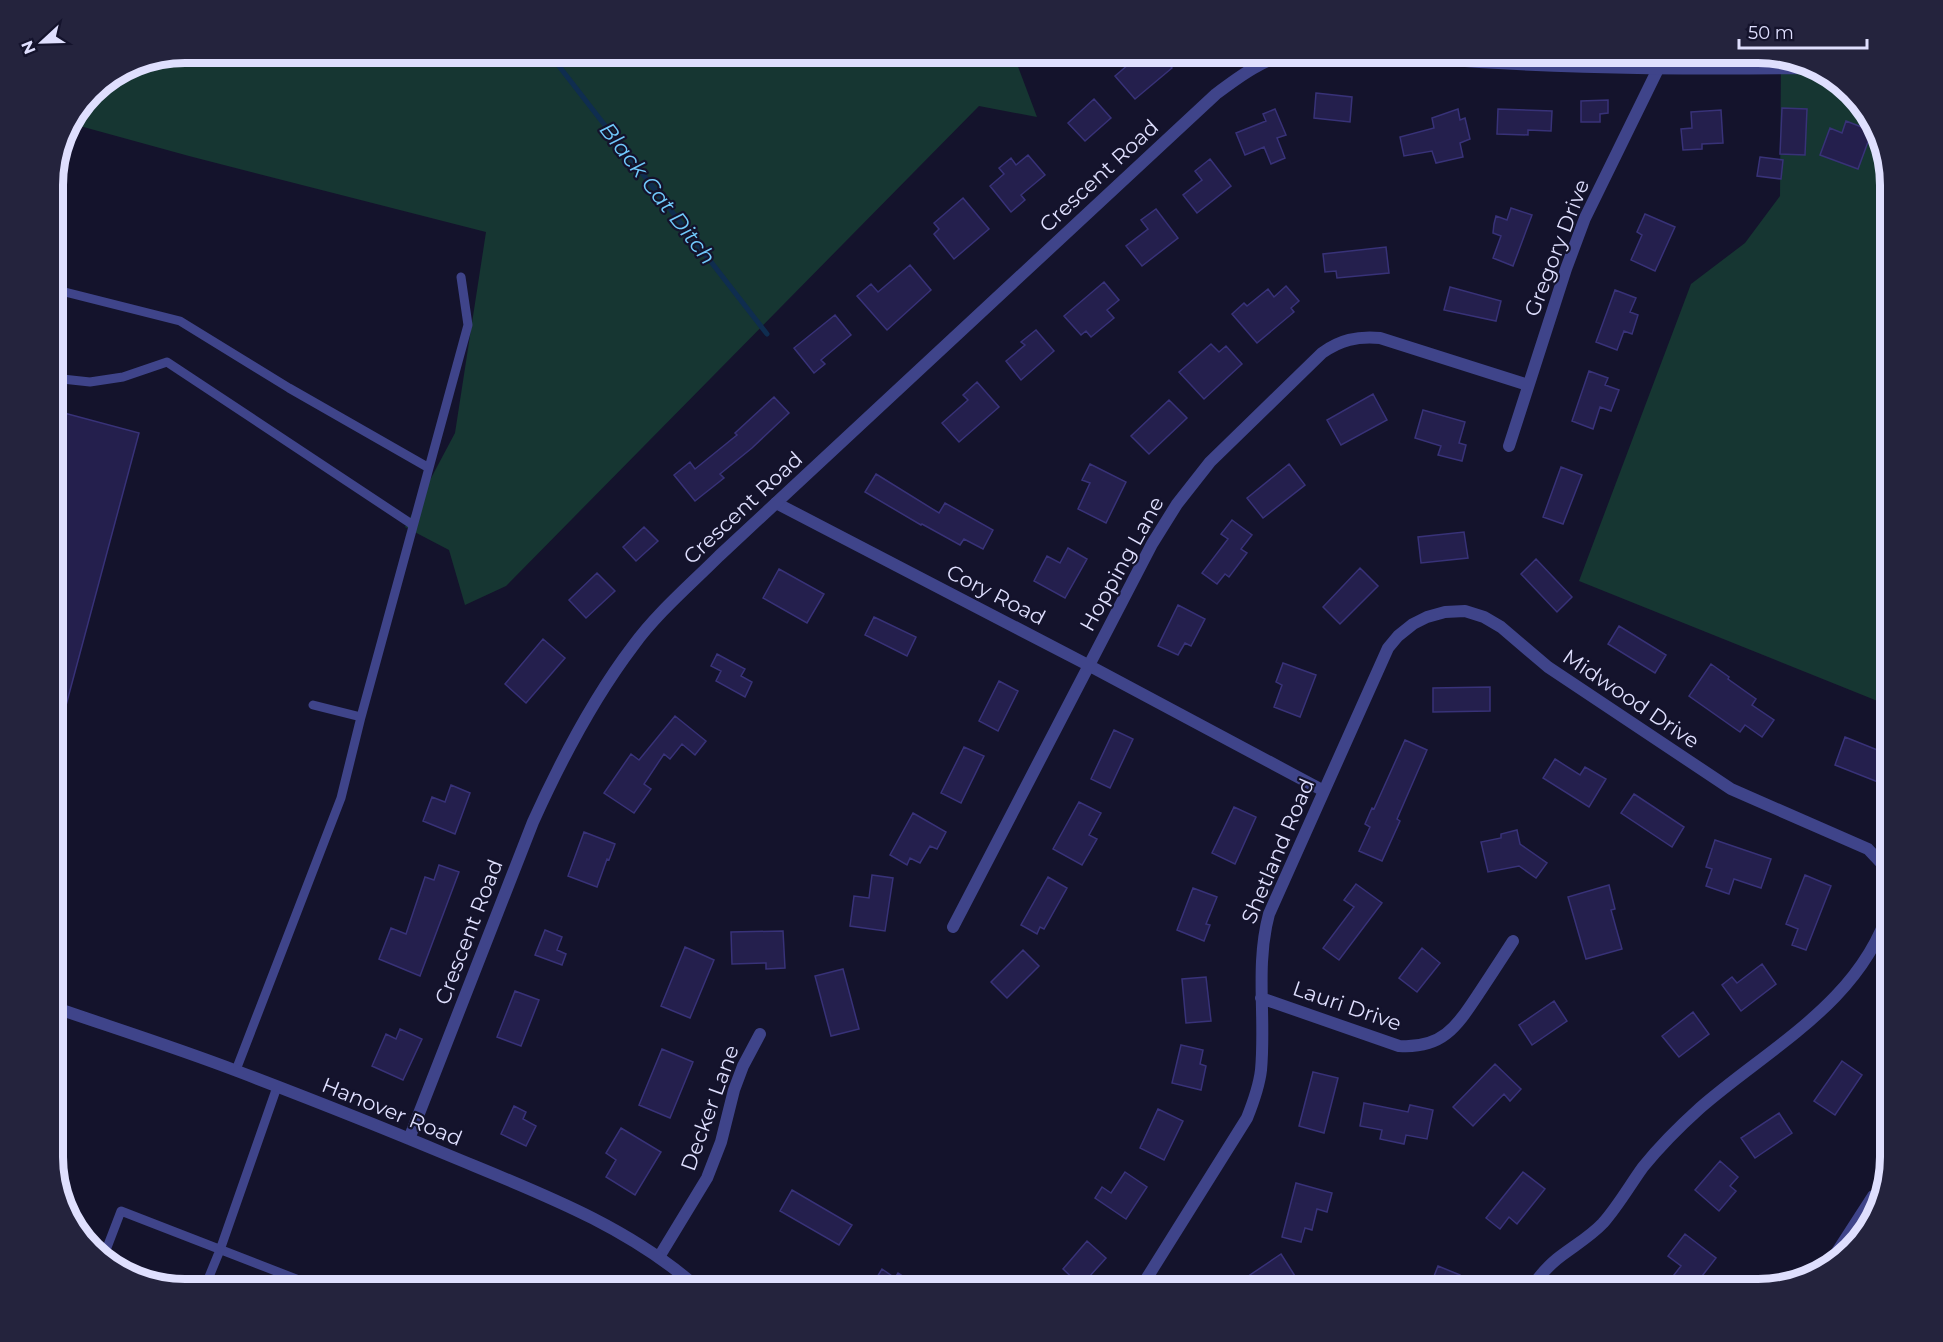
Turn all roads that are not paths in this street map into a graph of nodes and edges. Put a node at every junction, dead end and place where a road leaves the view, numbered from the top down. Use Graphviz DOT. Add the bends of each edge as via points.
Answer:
graph roads {
  1 [pos="1262,63"];
  2 [pos="1472,63"];
  3 [pos="1793,68"];
  4 [pos="1658,69"];
  5 [pos="461,277"];
  6 [pos="63,292"];
  7 [pos="63,379"];
  8 [pos="1528,385"];
  9 [pos="1509,447"];
  10 [pos="429,468"];
  11 [pos="776,503"];
  12 [pos="413,525"];
  13 [pos="1088,665"];
  14 [pos="1369,692"];
  15 [pos="313,705"];
  16 [pos="361,717"];
  17 [pos="1324,791"];
  18 [pos="1880,862"];
  19 [pos="953,927"];
  20 [pos="1880,932"];
  21 [pos="1513,941"];
  22 [pos="1261,998"];
  23 [pos="63,1010"];
  24 [pos="760,1034"];
  25 [pos="236,1070"];
  26 [pos="277,1086"];
  27 [pos="409,1138"];
  28 [pos="1874,1196"];
  29 [pos="106,1250"];
  30 [pos="220,1250"];
  31 [pos="1834,1253"];
  32 [pos="659,1257"];
  33 [pos="208,1279"];
  34 [pos="294,1279"];
  35 [pos="687,1279"];
  36 [pos="1147,1279"];
  37 [pos="1537,1279"];
  1 -- 11 [label="street, Crescent Road" via="1216,94"];
  2 -- 4 [label="street"];
  3 -- 4 [label="street"];
  4 -- 8 [label="street, Gregory Drive" via="1585,218"];
  5 -- 10 [label="lane" via="468,325"];
  6 -- 10 [label="lane" via="180,321"];
  7 -- 12 [label="lane" via="90,382 123,377 166,362"];
  8 -- 9 [label="street, Gregory Drive"];
  8 -- 13 [label="street, Hopping Lane" via="1380,338 1364,336 1331,346 1210,462 1177,504"];
  10 -- 12 [label="lane"];
  11 -- 13 [label="street, Cory Road"];
  11 -- 27 [label="street, Crescent Road" via="664,609 634,644 579,729 533,822"];
  12 -- 16 [label="lane"];
  13 -- 17 [label="street, Cory Road"];
  13 -- 19 [label="street, Hopping Lane"];
  14 -- 17 [label="street, Shetland Road"];
  14 -- 18 [label="street, Midwood Drive" via="1388,648 1413,624 1445,612 1465,611 1484,617 1548,668 1731,789 1868,849"];
  15 -- 16 [label="lane"];
  16 -- 25 [label="lane" via="341,798"];
  17 -- 22 [label="street, Shetland Road" via="1269,914 1263,937"];
  20 -- 37 [label="street" via="1863,965 1836,996 1701,1107 1645,1166 1604,1222"];
  21 -- 22 [label="street, Lauri Drive" via="1463,1018 1430,1044 1399,1046"];
  22 -- 36 [label="street, Shetland Road" via="1260,1070 1255,1097"];
  23 -- 25 [label="street, Hanover Road"];
  24 -- 32 [label="street, Decker Lane" via="734,1090 707,1178"];
  25 -- 26 [label="street, Hanover Road"];
  26 -- 27 [label="street, Hanover Road"];
  26 -- 30 [label="lane"];
  27 -- 32 [label="street, Hanover Road" via="598,1220"];
  28 -- 31 [label="lane"];
  29 -- 30 [label="lane" via="121,1211"];
  30 -- 33 [label="lane"];
  30 -- 34 [label="lane"];
  32 -- 35 [label="street, Hanover Road"];
}
